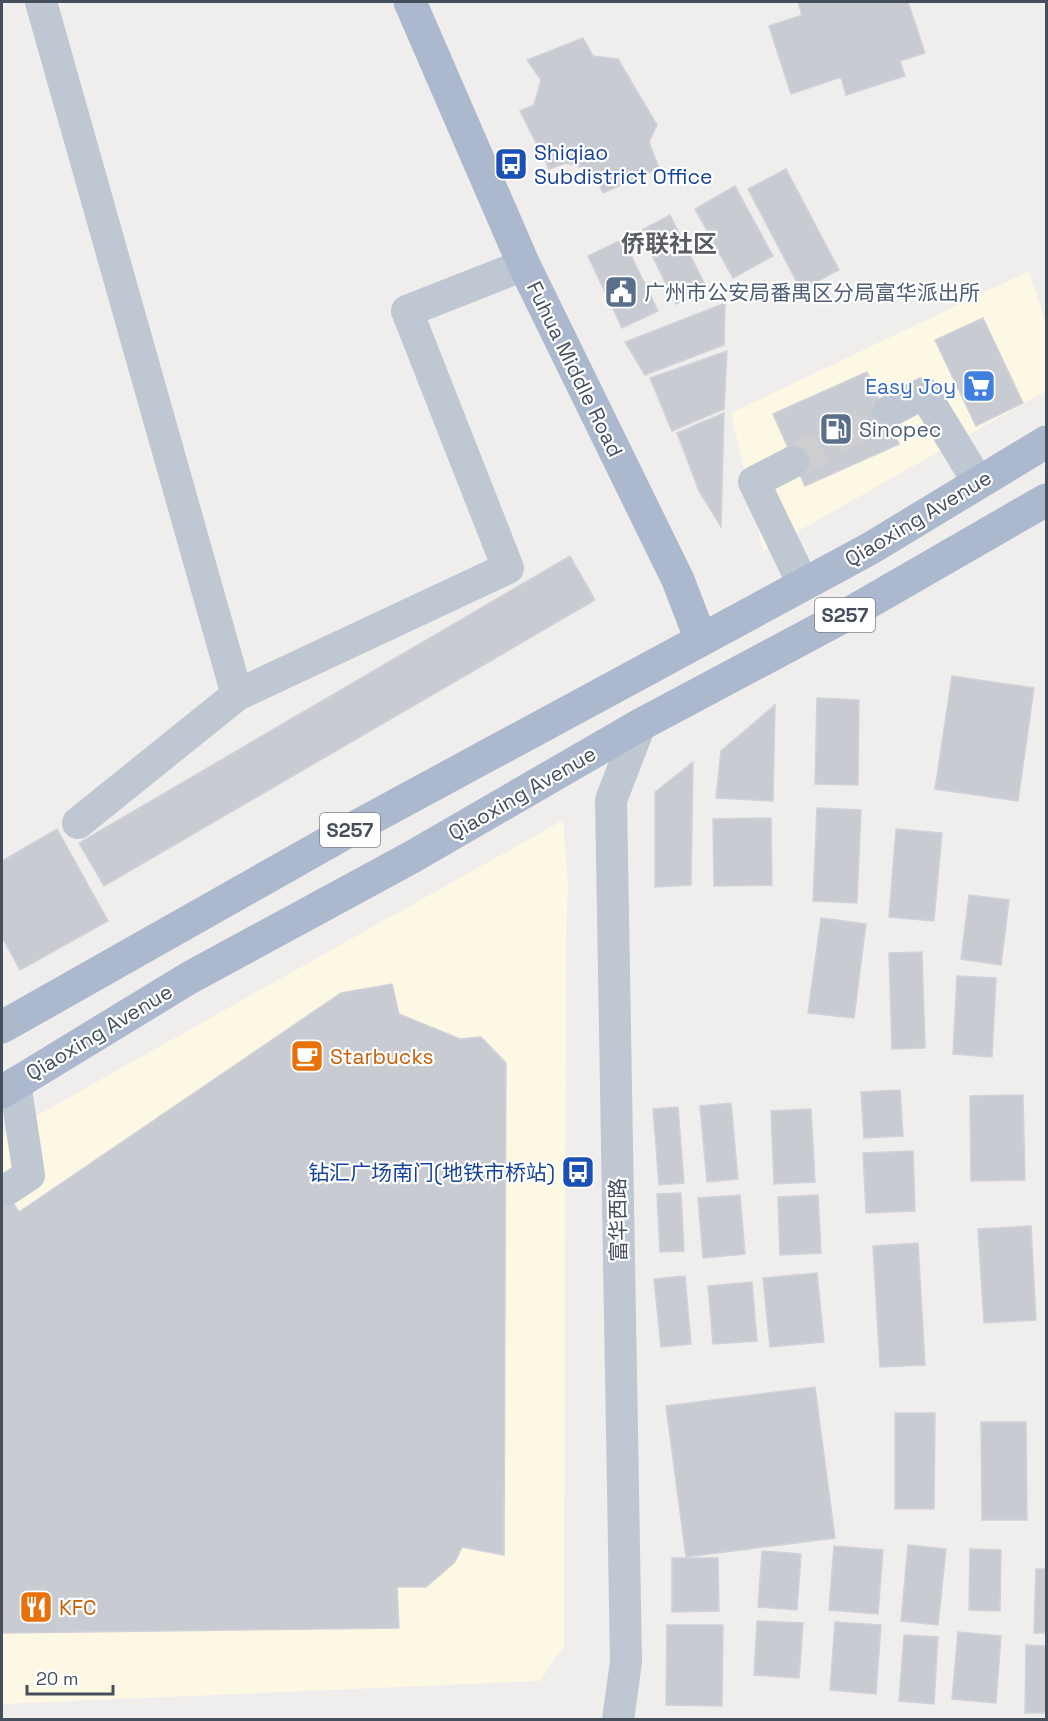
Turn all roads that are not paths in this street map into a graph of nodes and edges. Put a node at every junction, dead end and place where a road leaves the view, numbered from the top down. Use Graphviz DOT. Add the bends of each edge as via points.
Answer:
graph roads {
  1 [pos="41,2"];
  2 [pos="410,2"];
  3 [pos="524,265"];
  4 [pos="888,412"];
  5 [pos="1047,442"];
  6 [pos="793,462"];
  7 [pos="978,482"];
  8 [pos="1047,500"];
  9 [pos="803,584"];
  10 [pos="701,640"];
  11 [pos="237,695"];
  12 [pos="640,725"];
  13 [pos="78,824"];
  14 [pos="2,1027"];
  15 [pos="8,1088"];
  16 [pos="8,1189"];
  17 [pos="618,1719"];
  1 -- 11 [label="street"];
  2 -- 3 [label="main road, Fuhua Middle Road"];
  3 -- 10 [label="main road, Fuhua Middle Road" via="678,580"];
  3 -- 11 [label="street" via="408,311 508,568"];
  4 -- 7 [label="street" via="924,393"];
  5 -- 7 [label="main road, Qiaoxing Avenue / S257"];
  6 -- 9 [label="street" via="754,482"];
  7 -- 9 [label="main road, Qiaoxing Avenue / S257" via="871,548"];
  8 -- 12 [label="main road, Qiaoxing Avenue / S257" via="860,607"];
  9 -- 10 [label="main road, Qiaoxing Avenue / S257"];
  10 -- 12 [label="main road"];
  10 -- 14 [label="main road, Qiaoxing Avenue / S257" via="361,824"];
  11 -- 13 [label="street"];
  12 -- 15 [label="main road, Qiaoxing Avenue / S257" via="411,857 189,978"];
  12 -- 17 [label="street, 富华西路" via="611,800 626,1662"];
  15 -- 16 [label="street" via="29,1175"];
}
